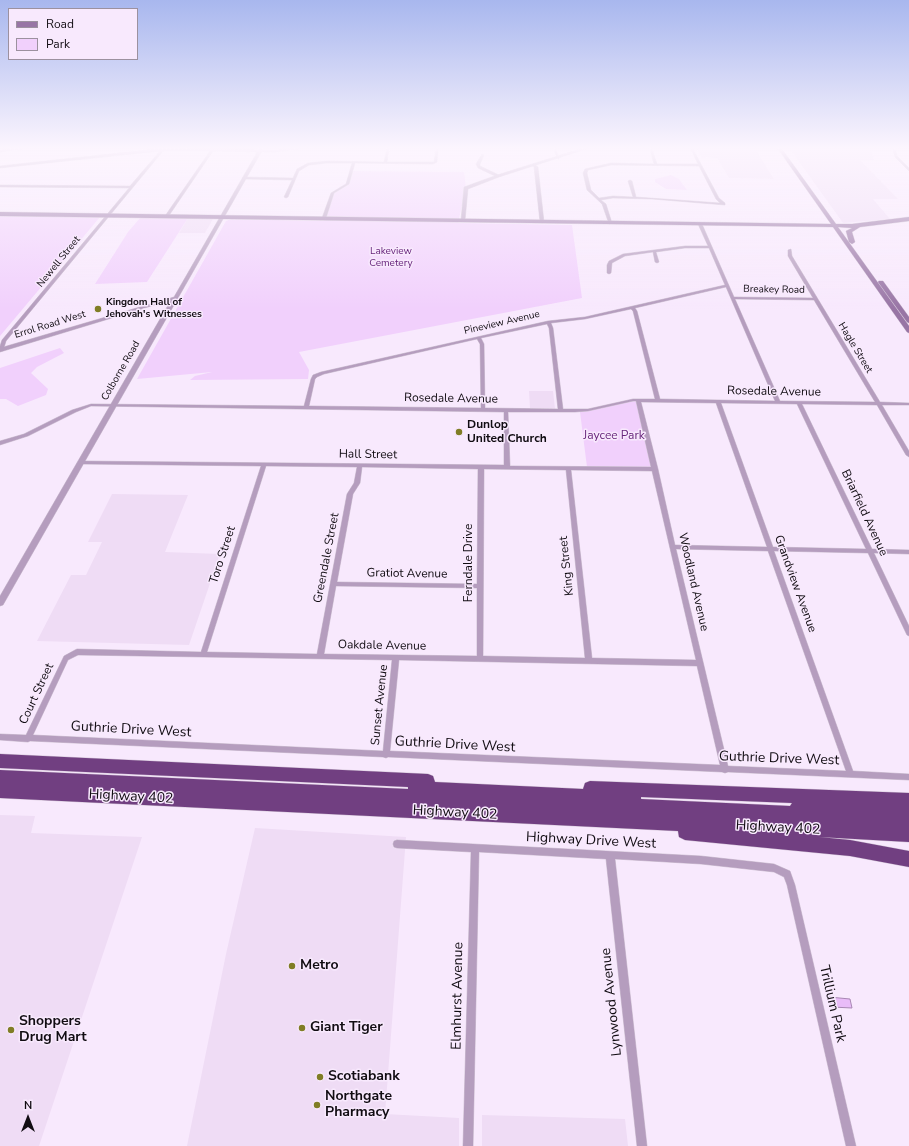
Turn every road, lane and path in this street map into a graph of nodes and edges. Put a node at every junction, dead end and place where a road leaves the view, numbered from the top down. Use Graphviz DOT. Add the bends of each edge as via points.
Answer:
graph roads {
  1 [pos="119,202"];
  2 [pos="176,202"];
  3 [pos="230,202"];
  4 [pos="330,202"];
  5 [pos="465,202"];
  6 [pos="540,202"];
  7 [pos="601,202"];
  8 [pos="701,202"];
  9 [pos="722,202"];
  10 [pos="820,202"];
  11 [pos="821,202"];
  12 [pos="0,214"];
  13 [pos="108,216"];
  14 [pos="167,216"];
  15 [pos="221,217"];
  16 [pos="234,217"];
  17 [pos="324,218"];
  18 [pos="909,219"];
  19 [pos="463,220"];
  20 [pos="218,222"];
  21 [pos="542,222"];
  22 [pos="610,223"];
  23 [pos="700,224"];
  24 [pos="878,224"];
  25 [pos="837,226"];
  26 [pos="852,242"];
  27 [pos="710,247"];
  28 [pos="790,250"];
  29 [pos="654,251"];
  30 [pos="657,262"];
  31 [pos="609,273"];
  32 [pos="727,286"];
  33 [pos="174,298"];
  34 [pos="733,298"];
  35 [pos="815,299"];
  36 [pos="632,307"];
  37 [pos="909,321"];
  38 [pos="548,322"];
  39 [pos="909,331"];
  40 [pos="479,338"];
  41 [pos="1,350"];
  42 [pos="638,400"];
  43 [pos="658,400"];
  44 [pos="718,401"];
  45 [pos="778,402"];
  46 [pos="799,402"];
  47 [pos="878,403"];
  48 [pos="909,404"];
  49 [pos="113,405"];
  50 [pos="306,408"];
  51 [pos="483,410"];
  52 [pos="506,410"];
  53 [pos="561,411"];
  54 [pos="0,443"];
  55 [pos="909,455"];
  56 [pos="81,462"];
  57 [pos="264,464"];
  58 [pos="360,465"];
  59 [pos="481,467"];
  60 [pos="508,467"];
  61 [pos="568,468"];
  62 [pos="655,469"];
  63 [pos="673,547"];
  64 [pos="770,549"];
  65 [pos="870,551"];
  66 [pos="909,552"];
  67 [pos="333,584"];
  68 [pos="480,586"];
  69 [pos="0,603"];
  70 [pos="909,633"];
  71 [pos="204,654"];
  72 [pos="320,656"];
  73 [pos="396,657"];
  74 [pos="66,658"];
  75 [pos="480,658"];
  76 [pos="589,661"];
  77 [pos="700,662"];
  78 [pos="0,737"];
  79 [pos="28,739"];
  80 [pos="386,754"];
  81 [pos="0,761"];
  82 [pos="0,769"];
  83 [pos="725,770"];
  84 [pos="851,775"];
  85 [pos="0,777"];
  86 [pos="909,777"];
  87 [pos="0,791"];
  88 [pos="909,800"];
  89 [pos="909,811"];
  90 [pos="447,812"];
  91 [pos="909,819"];
  92 [pos="909,834"];
  93 [pos="397,844"];
  94 [pos="475,848"];
  95 [pos="610,855"];
  96 [pos="909,859"];
  97 [pos="782,871"];
  98 [pos="468,1146"];
  99 [pos="642,1146"];
  100 [pos="851,1146"];
  1 -- 13 [label="street, Newell Street"];
  2 -- 14 [label="street"];
  3 -- 15 [label="street, Colborne Road"];
  4 -- 17 [label="street"];
  5 -- 19 [label="street"];
  6 -- 21 [label="street"];
  7 -- 22 [label="street" via="606,207"];
  8 -- 9 [label="street" via="724,204"];
  10 -- 25 [label="main road"];
  11 -- 25 [label="main road"];
  12 -- 13 [label="main road"];
  13 -- 14 [label="main road"];
  13 -- 41 [label="street, Newell Street" via="4,341"];
  14 -- 15 [label="main road"];
  15 -- 16 [label="main road"];
  15 -- 20 [label="street, Colborne Road"];
  16 -- 17 [label="main road"];
  16 -- 20 [label="main road"];
  17 -- 19 [label="main road"];
  18 -- 24 [label="main road"];
  19 -- 21 [label="main road"];
  20 -- 33 [label="street, Colborne Road"];
  21 -- 22 [label="main road"];
  22 -- 23 [label="main road"];
  23 -- 25 [label="main road"];
  23 -- 27 [label="street"];
  24 -- 25 [label="main road"];
  24 -- 26 [label="main road" via="850,230 848,232"];
  25 -- 26 [label="main road"];
  25 -- 39 [label="main road"];
  26 -- 37 [label="main road"];
  27 -- 29 [label="street"];
  27 -- 32 [label="street"];
  28 -- 35 [label="street, Hagle Street" via="790,256"];
  29 -- 30 [label="street"];
  29 -- 31 [label="street" via="614,259 609,264"];
  32 -- 34 [label="street"];
  32 -- 36 [label="street, Pineview Avenue"];
  33 -- 41 [label="street, Errol Road West"];
  33 -- 49 [label="street, Colborne Road"];
  34 -- 35 [label="street, Breakey Road"];
  34 -- 45 [label="street"];
  35 -- 47 [label="street, Hagle Street"];
  36 -- 38 [label="street, Pineview Avenue" via="584,318"];
  36 -- 43 [label="street"];
  38 -- 40 [label="street, Pineview Avenue"];
  38 -- 53 [label="street" via="551,328"];
  40 -- 50 [label="street, Pineview Avenue" via="318,374 314,379"];
  40 -- 51 [label="street" via="482,344"];
  42 -- 43 [label="street, Rosedale Avenue"];
  42 -- 53 [label="street, Rosedale Avenue" via="585,410"];
  42 -- 62 [label="street, Woodland Avenue"];
  43 -- 44 [label="street, Rosedale Avenue"];
  44 -- 45 [label="street, Rosedale Avenue"];
  44 -- 64 [label="street, Grandview Avenue"];
  45 -- 46 [label="street, Rosedale Avenue"];
  46 -- 47 [label="street, Rosedale Avenue"];
  46 -- 65 [label="street, Briarfield Avenue"];
  47 -- 48 [label="street, Rosedale Avenue"];
  47 -- 55 [label="street, Hagle Street"];
  49 -- 50 [label="street, Rosedale Avenue"];
  49 -- 54 [label="street, Rosedale Avenue" via="80,408 26,436"];
  49 -- 56 [label="street, Colborne Road"];
  50 -- 51 [label="street, Rosedale Avenue"];
  51 -- 52 [label="street, Rosedale Avenue"];
  52 -- 53 [label="street, Rosedale Avenue"];
  52 -- 60 [label="street"];
  56 -- 57 [label="street, Hall Street"];
  56 -- 69 [label="street, Colborne Road"];
  57 -- 58 [label="street, Hall Street"];
  57 -- 71 [label="street, Toro Street"];
  58 -- 59 [label="street, Hall Street"];
  58 -- 67 [label="street, Greendale Street" via="357,483 350,494"];
  59 -- 60 [label="street, Hall Street"];
  59 -- 68 [label="street, Ferndale Drive"];
  60 -- 61 [label="street, Hall Street"];
  61 -- 62 [label="street, Hall Street"];
  61 -- 76 [label="street, King Street"];
  62 -- 63 [label="street, Woodland Avenue"];
  63 -- 64 [label="street"];
  63 -- 77 [label="street, Woodland Avenue"];
  64 -- 65 [label="street"];
  64 -- 84 [label="street, Grandview Avenue"];
  65 -- 66 [label="street"];
  65 -- 70 [label="street, Briarfield Avenue"];
  67 -- 68 [label="street, Gratiot Avenue"];
  67 -- 72 [label="street, Greendale Street"];
  68 -- 75 [label="street, Ferndale Drive"];
  71 -- 72 [label="street, Oakdale Avenue"];
  71 -- 74 [label="street, Oakdale Avenue" via="85,651"];
  72 -- 73 [label="street, Oakdale Avenue"];
  73 -- 75 [label="street, Oakdale Avenue"];
  73 -- 80 [label="street, Sunset Avenue"];
  74 -- 79 [label="street, Court Street"];
  75 -- 76 [label="street, Oakdale Avenue"];
  76 -- 77 [label="street, Oakdale Avenue"];
  77 -- 83 [label="street, Woodland Avenue"];
  78 -- 79 [label="street, Guthrie Drive West"];
  79 -- 80 [label="street, Guthrie Drive West"];
  80 -- 83 [label="street, Guthrie Drive West"];
  81 -- 88 [label="highway" via="568,788"];
  82 -- 89 [label="highway, Highway 402"];
  83 -- 84 [label="street, Guthrie Drive West"];
  84 -- 86 [label="street, Guthrie Drive West"];
  85 -- 91 [label="highway"];
  87 -- 90 [label="highway, Highway 402"];
  90 -- 92 [label="highway, Highway 402"];
  90 -- 96 [label="highway" via="579,826 738,836 850,848"];
  93 -- 94 [label="street, Highway Drive West"];
  94 -- 95 [label="street, Highway Drive West"];
  94 -- 98 [label="street, Elmhurst Avenue"];
  95 -- 97 [label="street, Highway Drive West" via="730,862"];
  95 -- 99 [label="street, Lynwood Avenue"];
  97 -- 100 [label="street, Trillium Park" via="787,874 790,885"];
}
